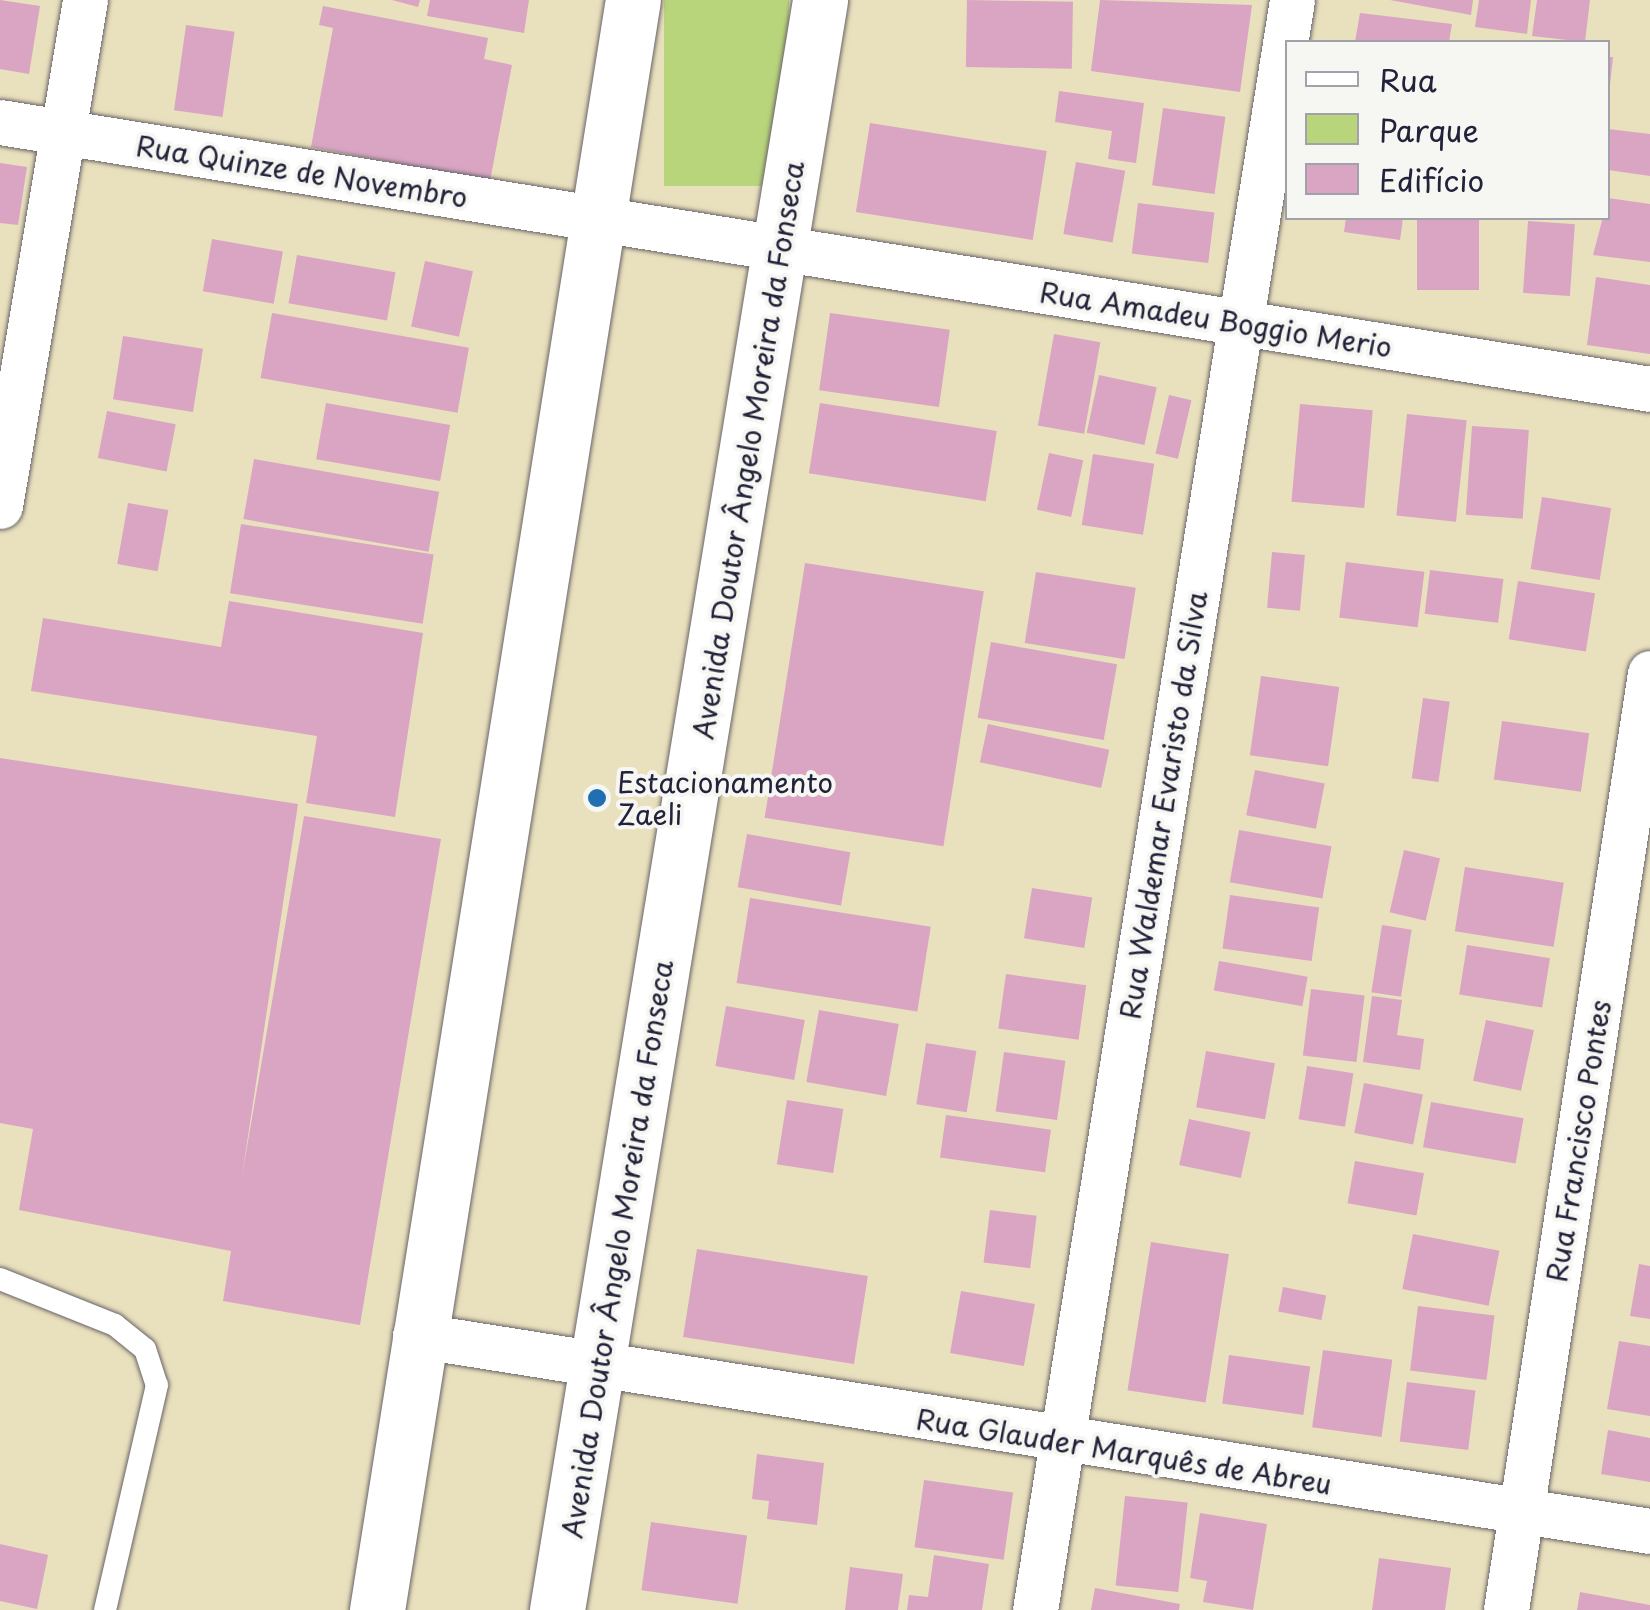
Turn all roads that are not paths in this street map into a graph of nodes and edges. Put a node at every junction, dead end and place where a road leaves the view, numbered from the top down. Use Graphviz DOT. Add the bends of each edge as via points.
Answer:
graph roads {
  1 [pos="86,0"];
  2 [pos="633,0"];
  3 [pos="820,0"];
  4 [pos="1292,0"];
  5 [pos="1286,40"];
  6 [pos="1285,44"];
  7 [pos="0,122"];
  8 [pos="64,134"];
  9 [pos="604,218"];
  10 [pos="782,248"];
  11 [pos="1241,322"];
  12 [pos="1650,389"];
  13 [pos="0,506"];
  14 [pos="1650,673"];
  15 [pos="0,1279"];
  16 [pos="415,1336"];
  17 [pos="598,1370"];
  18 [pos="1060,1441"];
  19 [pos="1521,1512"];
  20 [pos="1650,1531"];
  21 [pos="105,1610"];
  22 [pos="377,1610"];
  23 [pos="557,1610"];
  24 [pos="1035,1610"];
  25 [pos="1506,1610"];
  1 -- 8 [label="street"];
  2 -- 9 [label="main road"];
  3 -- 10 [label="main road, Avenida Doutor Ângelo Moreira da Fonseca"];
  4 -- 5 [label="street, Rua Waldemar Evaristo da Silva"];
  6 -- 11 [label="street, Rua Waldemar Evaristo da Silva"];
  7 -- 8 [label="street, Rua Quinze de Novembro"];
  8 -- 9 [label="street, Rua Quinze de Novembro"];
  8 -- 13 [label="street"];
  9 -- 10 [label="street, Rua Quinze de Novembro"];
  9 -- 16 [label="main road"];
  10 -- 11 [label="street, Rua Amadeu Boggio Merio"];
  10 -- 17 [label="main road, Avenida Doutor Ângelo Moreira da Fonseca"];
  11 -- 12 [label="street, Rua Amadeu Boggio Merio"];
  11 -- 18 [label="street, Rua Waldemar Evaristo da Silva"];
  14 -- 19 [label="street, Rua Francisco Pontes"];
  15 -- 21 [label="lane" via="115,1325 145,1349 158,1385"];
  16 -- 17 [label="street, Rua Glauder Marquês de Abreu"];
  16 -- 22 [label="main road"];
  17 -- 18 [label="street, Rua Glauder Marquês de Abreu"];
  17 -- 23 [label="main road, Avenida Doutor Ângelo Moreira da Fonseca"];
  18 -- 19 [label="street, Rua Glauder Marquês de Abreu"];
  18 -- 24 [label="street, Rua Waldemar Evaristo da Silva"];
  19 -- 20 [label="street, Rua Glauder Marquês de Abreu"];
  19 -- 25 [label="street, Rua Francisco Pontes"];
}
